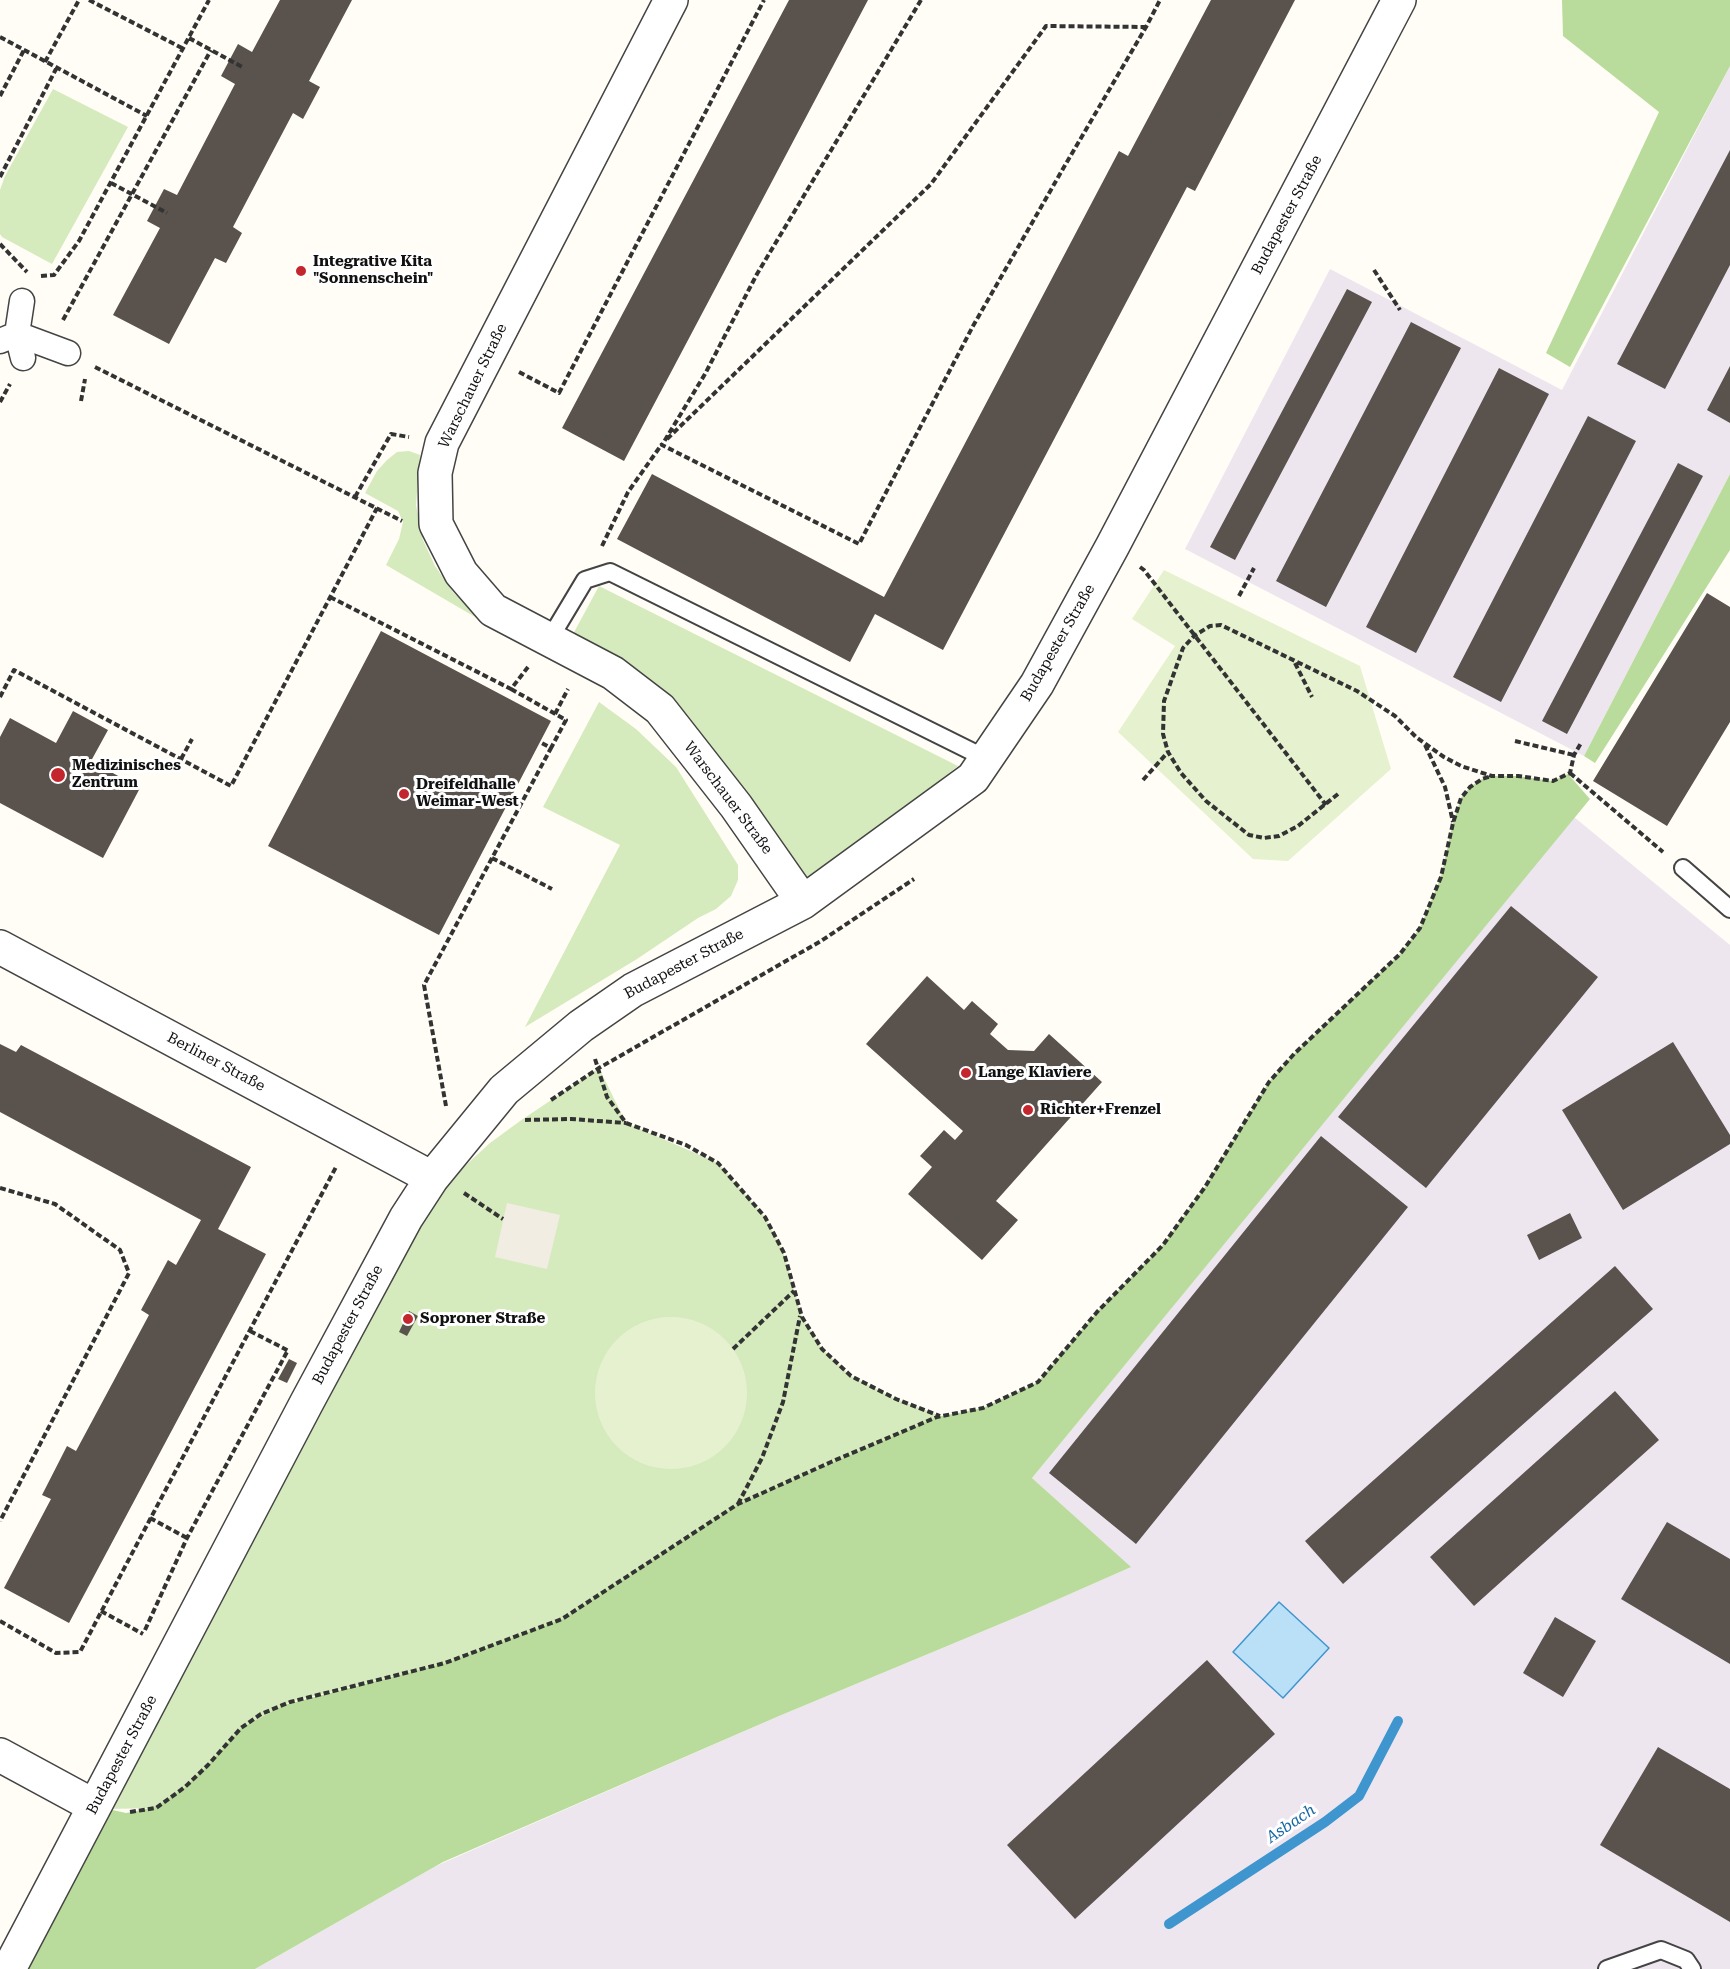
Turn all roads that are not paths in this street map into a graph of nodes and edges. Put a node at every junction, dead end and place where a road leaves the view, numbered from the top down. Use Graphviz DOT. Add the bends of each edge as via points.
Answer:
graph roads {
  1 [pos="671,0"];
  2 [pos="1399,0"];
  3 [pos="22,301"];
  4 [pos="9,337"];
  5 [pos="57,344"];
  6 [pos="23,358"];
  7 [pos="549,640"];
  8 [pos="987,759"];
  9 [pos="1683,868"];
  10 [pos="803,902"];
  11 [pos="1730,909"];
  12 [pos="0,947"];
  13 [pos="434,1176"];
  14 [pos="0,1755"];
  15 [pos="94,1806"];
  16 [pos="9,1969"];
  17 [pos="1607,1969"];
  18 [pos="1692,1969"];
  1 -- 7 [label="street, Warschauer Straße" via="442,443 435,473 435,524 461,573 493,610"];
  2 -- 8 [label="street, Budapester Straße" via="1107,558 1037,684"];
  3 -- 4 [label="street"];
  4 -- 5 [label="street"];
  4 -- 6 [label="street"];
  7 -- 8 [label="lane" via="585,580 610,572"];
  7 -- 10 [label="street, Warschauer Straße" via="613,673 660,709 736,806"];
  8 -- 10 [label="street, Budapester Straße" via="973,778"];
  9 -- 11 [label="lane"];
  10 -- 13 [label="street, Budapester Straße" via="633,990 581,1026 504,1090"];
  12 -- 13 [label="street, Berliner Straße"];
  13 -- 15 [label="street, Budapester Straße" via="406,1218"];
  14 -- 15 [label="street"];
  15 -- 16 [label="street, Budapester Straße"];
  17 -- 18 [label="lane" via="1661,1950 1686,1960"];
}
